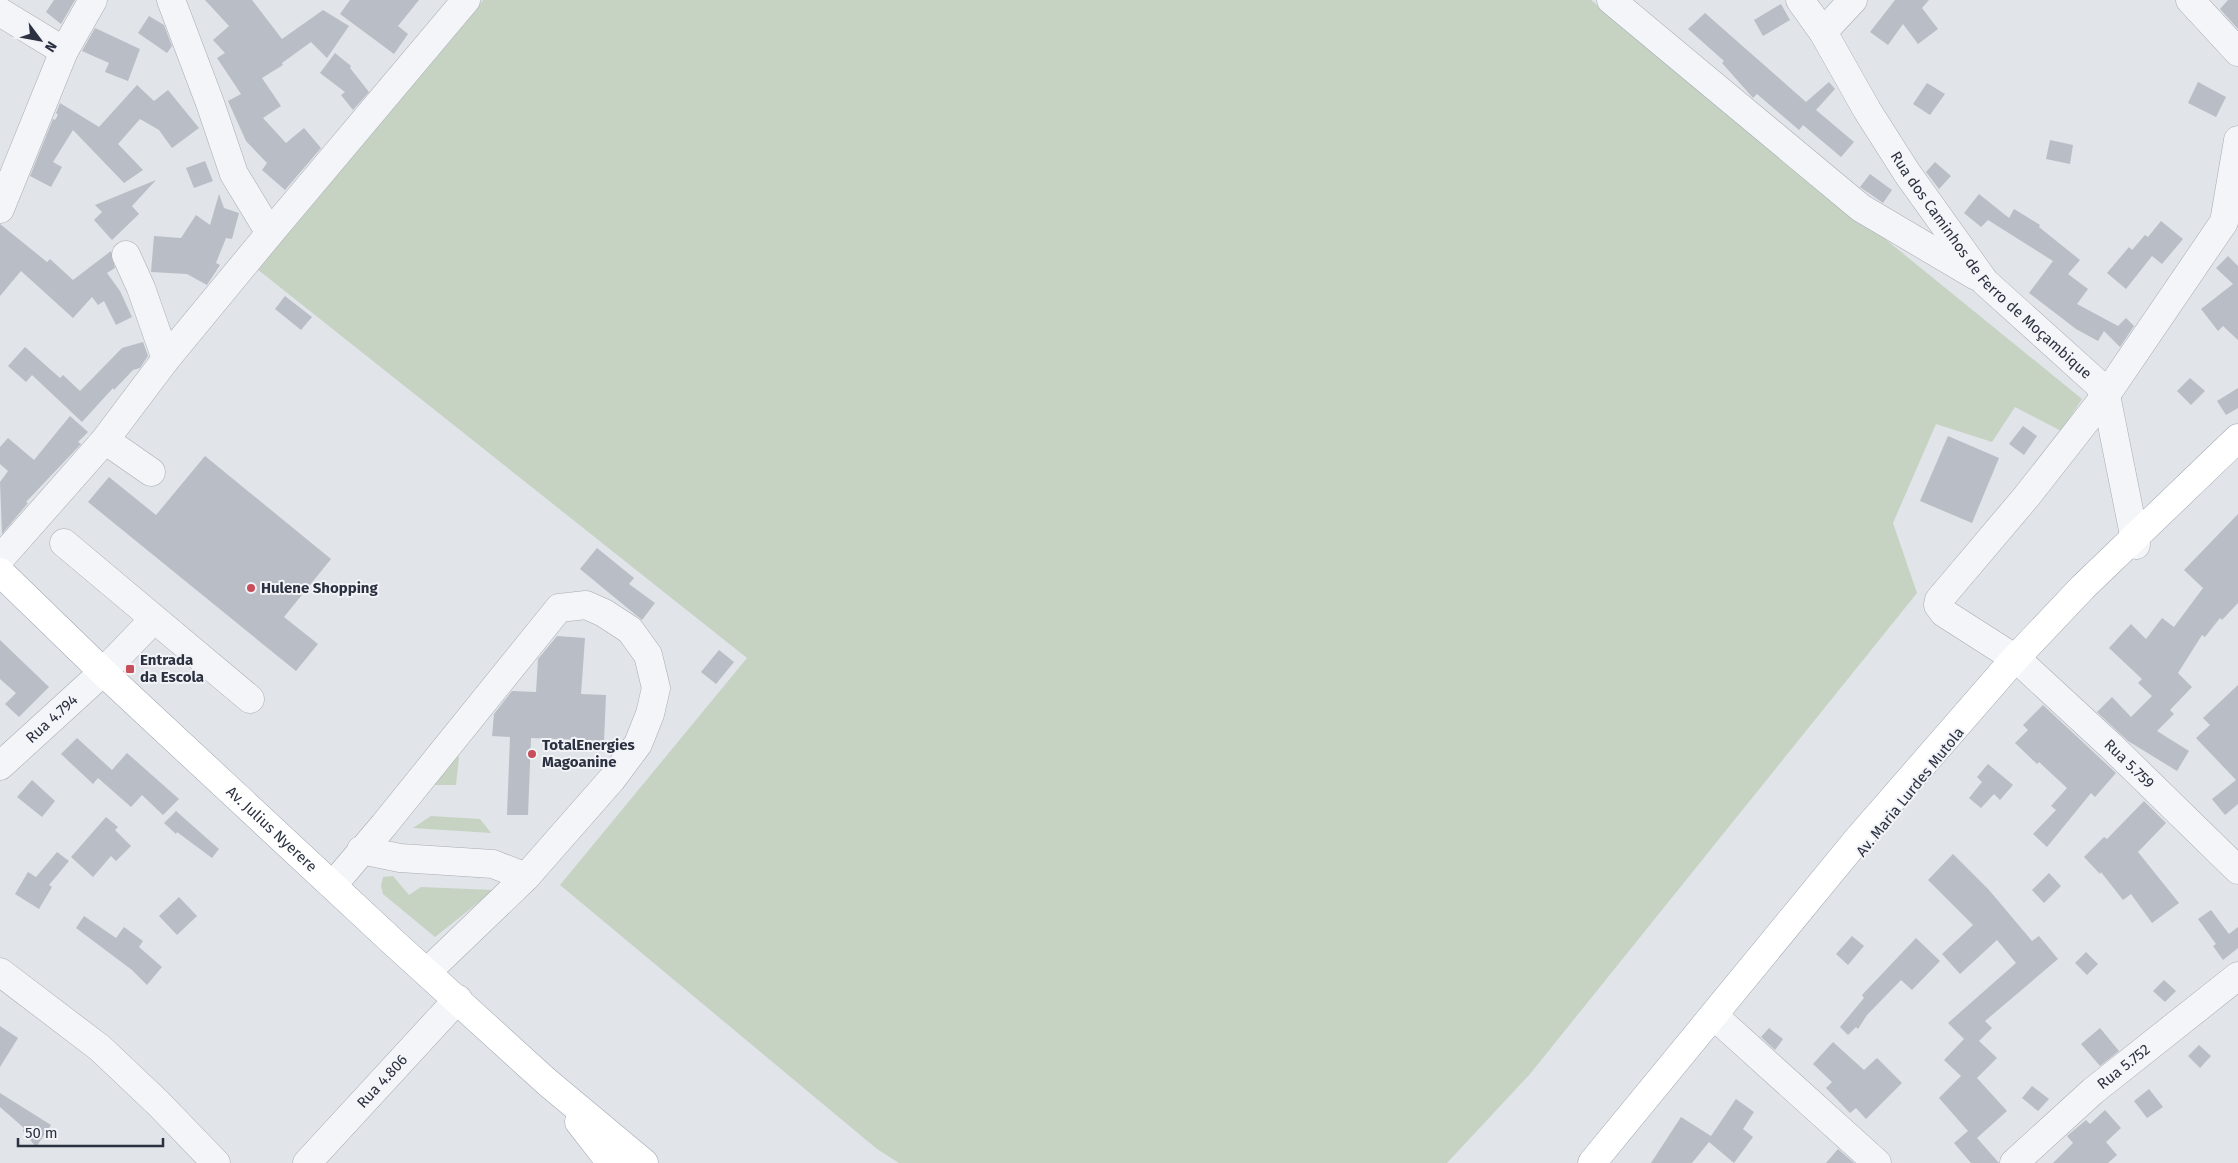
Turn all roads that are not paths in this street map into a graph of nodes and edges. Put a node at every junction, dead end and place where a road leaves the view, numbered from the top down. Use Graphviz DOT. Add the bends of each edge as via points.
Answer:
graph roads {
  1 [pos="93,0"];
  2 [pos="171,0"];
  3 [pos="466,0"];
  4 [pos="1612,0"];
  5 [pos="1800,0"];
  6 [pos="1853,0"];
  7 [pos="2190,0"];
  8 [pos="0,12"];
  9 [pos="1823,32"];
  10 [pos="64,51"];
  11 [pos="2238,52"];
  12 [pos="2238,140"];
  13 [pos="0,209"];
  14 [pos="2231,229"];
  15 [pos="270,232"];
  16 [pos="126,255"];
  17 [pos="1985,282"];
  18 [pos="166,359"];
  19 [pos="2106,395"];
  20 [pos="2238,438"];
  21 [pos="104,440"];
  22 [pos="2238,444"];
  23 [pos="152,472"];
  24 [pos="64,543"];
  25 [pos="2136,545"];
  26 [pos="0,559"];
  27 [pos="0,572"];
  28 [pos="154,618"];
  29 [pos="2019,661"];
  30 [pos="103,672"];
  31 [pos="250,699"];
  32 [pos="0,766"];
  33 [pos="361,850"];
  34 [pos="2238,870"];
  35 [pos="526,877"];
  36 [pos="333,884"];
  37 [pos="0,972"];
  38 [pos="426,972"];
  39 [pos="2238,976"];
  40 [pos="458,999"];
  41 [pos="1722,1023"];
  42 [pos="547,1082"];
  43 [pos="216,1163"];
  44 [pos="307,1163"];
  45 [pos="611,1163"];
  46 [pos="644,1163"];
  47 [pos="1592,1163"];
  48 [pos="1608,1163"];
  49 [pos="1877,1163"];
  50 [pos="2014,1163"];
  1 -- 10 [label="street"];
  2 -- 15 [label="street" via="234,174"];
  3 -- 15 [label="street"];
  4 -- 17 [label="street" via="1861,208"];
  5 -- 9 [label="street, Rua dos Caminhos de Ferro de Moçambique"];
  6 -- 9 [label="street"];
  7 -- 11 [label="street"];
  8 -- 10 [label="street"];
  9 -- 17 [label="street, Rua dos Caminhos de Ferro de Moçambique" via="1907,174"];
  10 -- 13 [label="street"];
  12 -- 14 [label="street"];
  14 -- 19 [label="street"];
  15 -- 18 [label="street"];
  16 -- 18 [label="street"];
  17 -- 19 [label="street, Rua dos Caminhos de Ferro de Moçambique" via="2097,383"];
  18 -- 21 [label="street"];
  19 -- 25 [label="street, Rua dos Caminhos de Ferro de Moçambique"];
  19 -- 29 [label="street, Rua 5.759" via="2027,496 1939,600 1938,605 1944,613"];
  20 -- 47 [label="main road" via="2083,587 2011,663 1858,840"];
  21 -- 23 [label="street"];
  21 -- 26 [label="street"];
  22 -- 25 [label="main road, Av. Maria Lurdes Mutola"];
  24 -- 28 [label="street"];
  25 -- 29 [label="main road, Av. Maria Lurdes Mutola"];
  27 -- 30 [label="main road, Av. Julius Nyerere"];
  28 -- 30 [label="street, Rua 4.794"];
  28 -- 31 [label="street"];
  29 -- 34 [label="street, Rua 5.759"];
  29 -- 41 [label="main road, Av. Maria Lurdes Mutola"];
  30 -- 32 [label="street, Rua 4.794"];
  30 -- 36 [label="main road, Av. Julius Nyerere"];
  33 -- 35 [label="street" via="400,858 493,864"];
  33 -- 35 [label="street" via="559,608 586,605 630,630 648,655 656,688 638,744 612,779"];
  33 -- 36 [label="street"];
  35 -- 38 [label="street"];
  36 -- 38 [label="main road, Av. Julius Nyerere"];
  37 -- 43 [label="street" via="100,1048"];
  38 -- 40 [label="main road, Av. Julius Nyerere"];
  39 -- 50 [label="street, Rua 5.752" via="2093,1091"];
  40 -- 42 [label="main road, Av. Julius Nyerere"];
  40 -- 44 [label="street, Rua 4.806"];
  41 -- 48 [label="main road, Av. Maria Lurdes Mutola"];
  41 -- 49 [label="street"];
  42 -- 45 [label="main road, Av. Julius Nyerere"];
  42 -- 46 [label="main road, Av. Julius Nyerere"];
}
